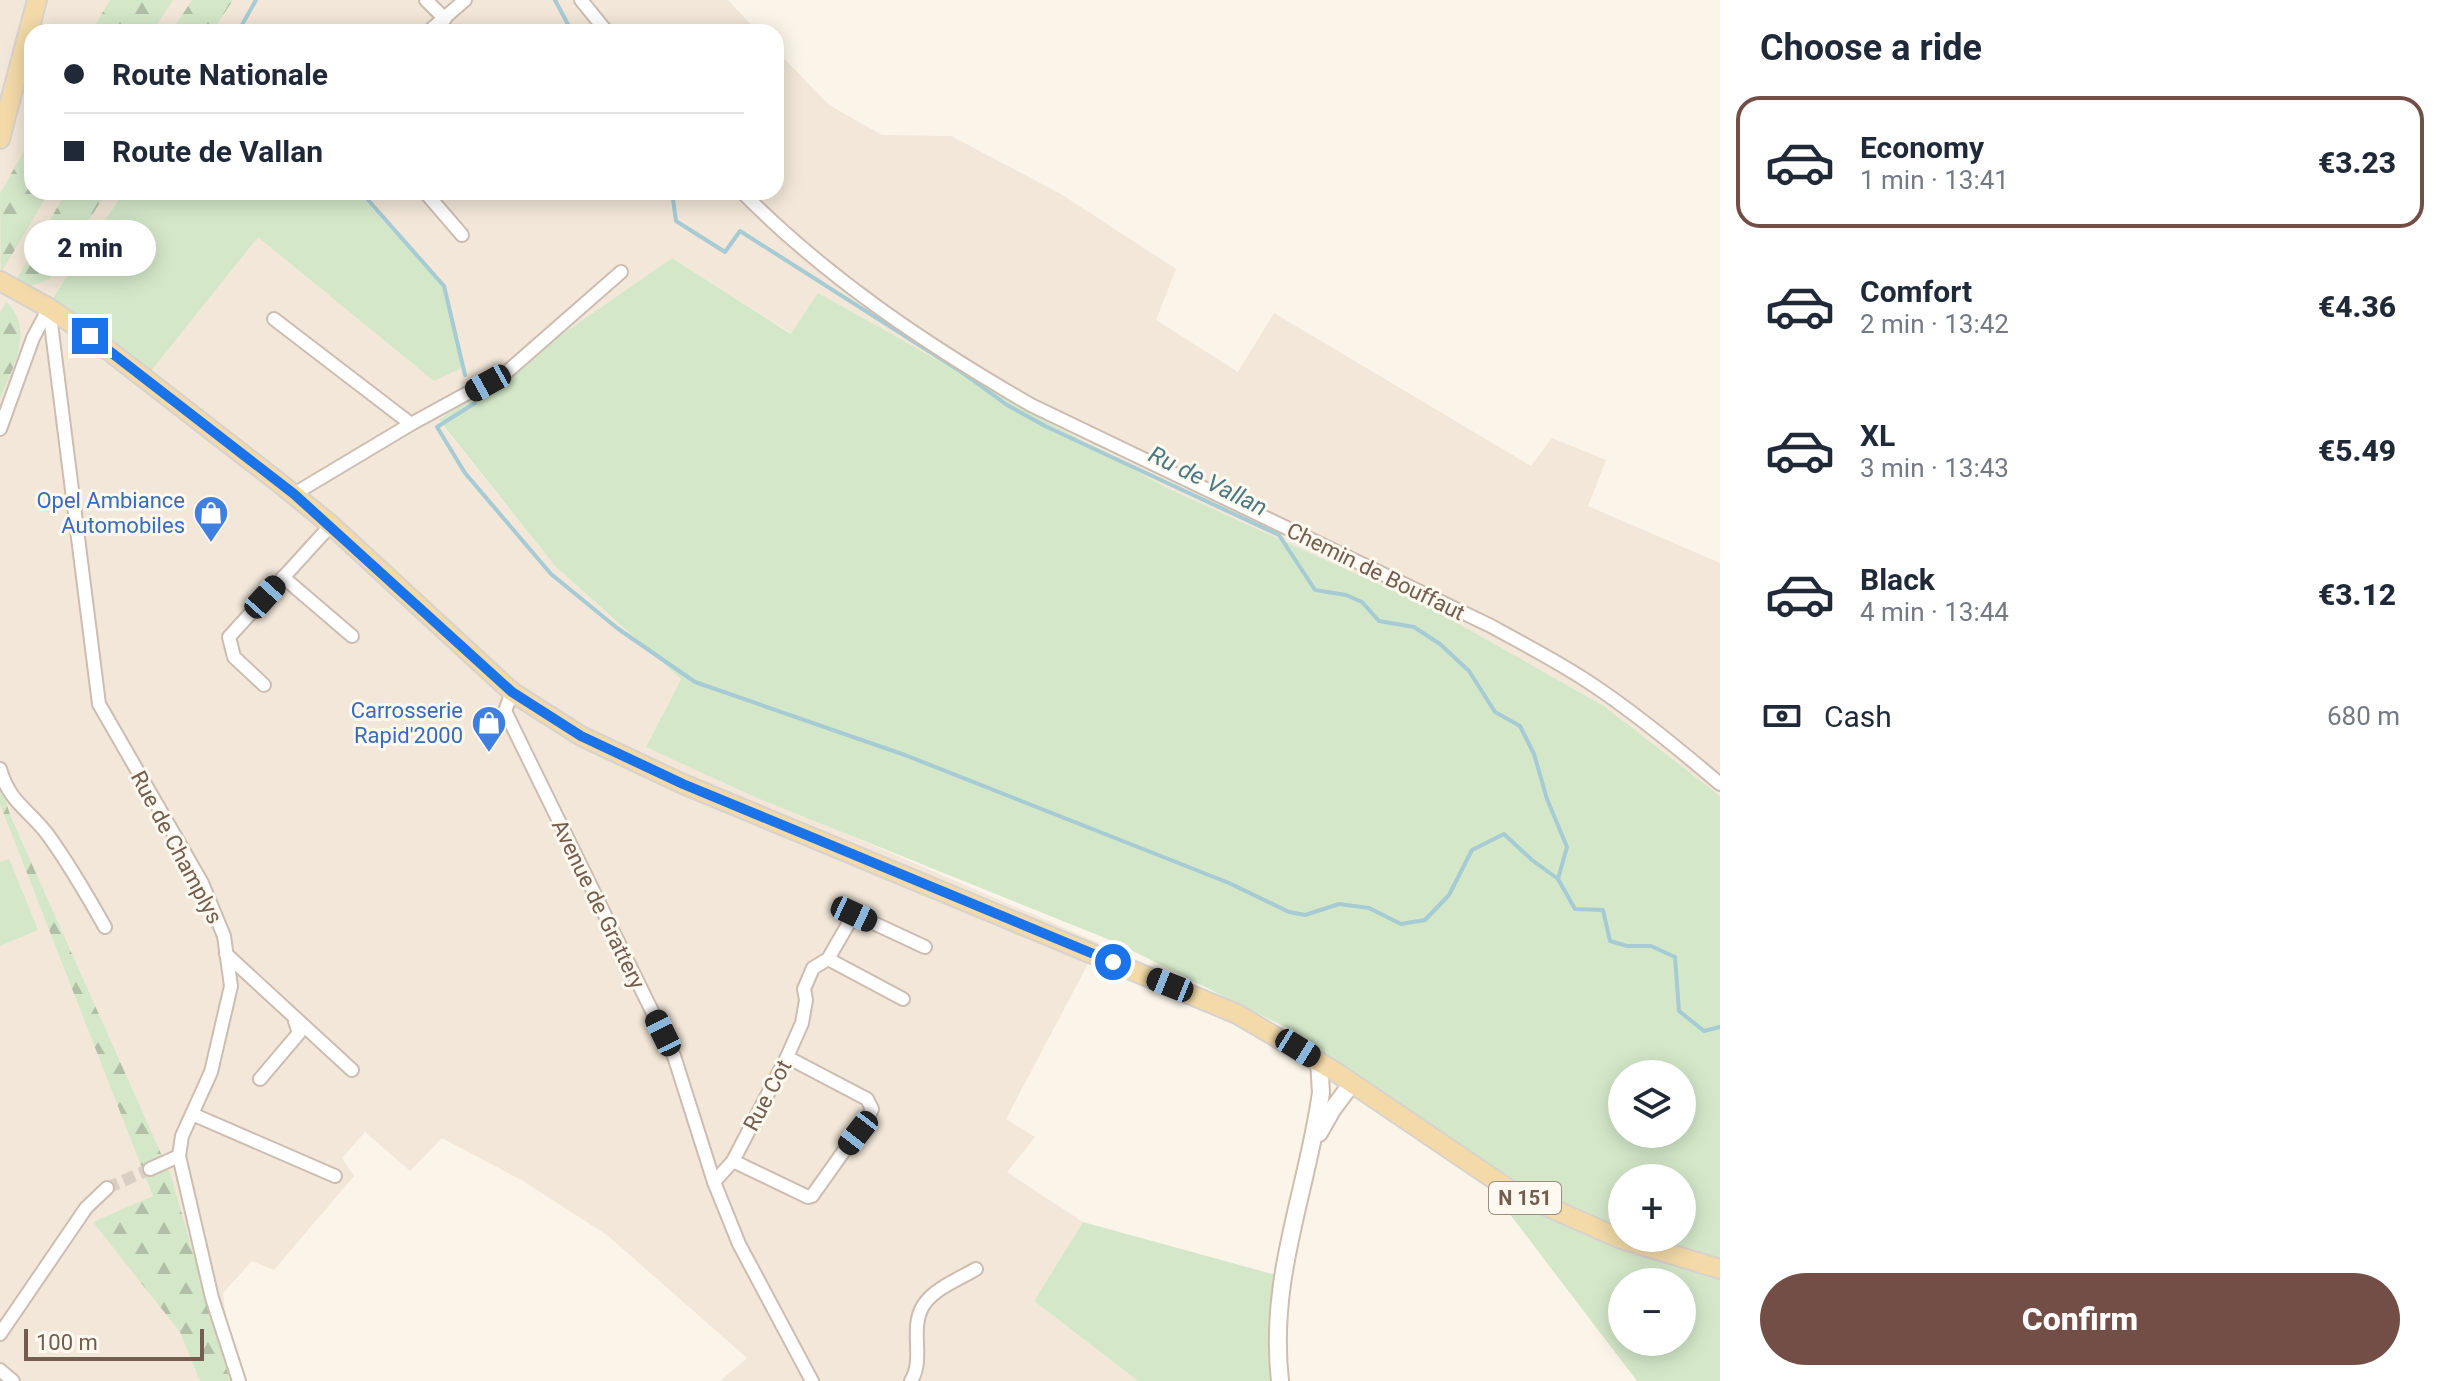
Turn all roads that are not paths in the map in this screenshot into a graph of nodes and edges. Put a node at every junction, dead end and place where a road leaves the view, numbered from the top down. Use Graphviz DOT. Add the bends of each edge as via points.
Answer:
graph roads {
  1 [pos="37,0"];
  2 [pos="426,0"];
  3 [pos="465,0"];
  4 [pos="581,0"];
  5 [pos="445,19"];
  6 [pos="31,24"];
  7 [pos="438,24"];
  8 [pos="600,24"];
  9 [pos="24,49"];
  10 [pos="0,139"];
  11 [pos="434,200"];
  12 [pos="750,200"];
  13 [pos="462,235"];
  14 [pos="621,272"];
  15 [pos="0,281"];
  16 [pos="54,311"];
  17 [pos="274,319"];
  18 [pos="411,424"];
  19 [pos="0,429"];
  20 [pos="294,494"];
  21 [pos="331,525"];
  22 [pos="283,577"];
  23 [pos="352,636"];
  24 [pos="264,685"];
  25 [pos="512,692"];
  26 [pos="0,769"];
  27 [pos="1720,784"];
  28 [pos="105,927"];
  29 [pos="925,947"];
  30 [pos="226,954"];
  31 [pos="828,959"];
  32 [pos="903,999"];
  33 [pos="293,1017"];
  34 [pos="787,1057"];
  35 [pos="1319,1061"];
  36 [pos="352,1070"];
  37 [pos="260,1079"];
  38 [pos="1352,1083"];
  39 [pos="192,1114"];
  40 [pos="1312,1145"];
  41 [pos="179,1156"];
  42 [pos="733,1161"];
  43 [pos="150,1169"];
  44 [pos="335,1176"];
  45 [pos="714,1182"];
  46 [pos="107,1188"];
  47 [pos="976,1269"];
  48 [pos="1720,1269"];
  49 [pos="0,1334"];
  50 [pos="0,1370"];
  51 [pos="13,1381"];
  52 [pos="239,1381"];
  53 [pos="812,1381"];
  54 [pos="911,1381"];
  55 [pos="1280,1381"];
  1 -- 6 [label="main road"];
  2 -- 5 [label="street"];
  3 -- 5 [label="street"];
  4 -- 8 [label="street"];
  5 -- 7 [label="street"];
  9 -- 10 [label="main road"];
  11 -- 13 [label="street"];
  12 -- 27 [label="street, Chemin de Bouffaut" via="822,267 989,381 1540,653 1634,714"];
  14 -- 18 [label="street" via="508,371"];
  15 -- 16 [label="main road, N 151"];
  16 -- 19 [label="street" via="33,338"];
  16 -- 20 [label="main road, N 151"];
  16 -- 30 [label="street, Rue de Champlys" via="99,704 202,883"];
  17 -- 18 [label="street"];
  18 -- 20 [label="street"];
  20 -- 21 [label="main road, N 151"];
  21 -- 22 [label="street"];
  21 -- 25 [label="main road, N 151"];
  22 -- 23 [label="street"];
  22 -- 24 [label="street" via="229,637 234,657"];
  25 -- 35 [label="main road, N 151" via="581,736 635,762 1199,997"];
  25 -- 45 [label="street, Avenue de Grattery" via="505,711 674,1056"];
  26 -- 28 [label="street" via="21,809 39,822 64,856"];
  29 -- 31 [label="street, Rue Cot" via="854,914"];
  30 -- 33 [label="street"];
  30 -- 39 [label="street, Rue de Champlys" via="231,986 211,1072"];
  31 -- 32 [label="street"];
  31 -- 34 [label="street, Rue Cot" via="813,968 804,989 802,1023"];
  33 -- 36 [label="street"];
  33 -- 37 [label="street" via="299,1033"];
  34 -- 42 [label="street, Rue Cot"];
  34 -- 42 [label="street" via="867,1099 872,1109 812,1196"];
  35 -- 38 [label="main road, N 151"];
  35 -- 40 [label="main road" via="1321,1093"];
  38 -- 40 [label="main road"];
  38 -- 48 [label="main road, N 151" via="1510,1190 1621,1239"];
  39 -- 41 [label="street, Rue de Champlys"];
  39 -- 44 [label="street"];
  40 -- 55 [label="main road" via="1278,1293"];
  41 -- 43 [label="street"];
  41 -- 52 [label="street, Rue de Champlys" via="212,1298"];
  42 -- 45 [label="street, Rue Cot"];
  45 -- 53 [label="street, Avenue de Grattery" via="739,1244"];
  46 -- 49 [label="street" via="86,1208"];
  47 -- 54 [label="street" via="922,1307"];
  50 -- 51 [label="street"];
}
